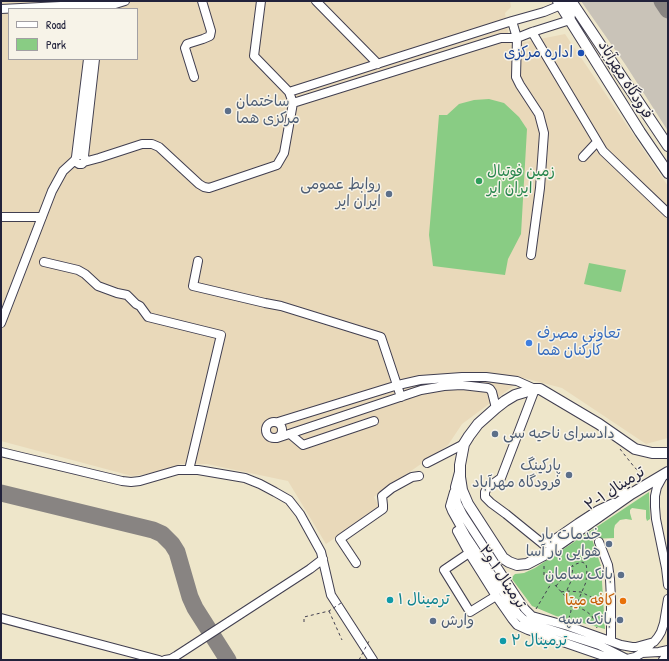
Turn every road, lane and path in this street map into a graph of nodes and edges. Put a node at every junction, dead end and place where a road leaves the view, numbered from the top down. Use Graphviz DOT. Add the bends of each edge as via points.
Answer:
graph roads {
  1 [pos="125,1"];
  2 [pos="202,1"];
  3 [pos="261,1"];
  4 [pos="316,1"];
  5 [pos="551,1"];
  6 [pos="566,3"];
  7 [pos="98,5"];
  8 [pos="4,6"];
  9 [pos="544,12"];
  10 [pos="570,20"];
  11 [pos="512,21"];
  12 [pos="532,32"];
  13 [pos="517,38"];
  14 [pos="88,60"];
  15 [pos="95,60"];
  16 [pos="378,64"];
  17 [pos="194,77"];
  18 [pos="289,92"];
  19 [pos="293,103"];
  20 [pos="598,142"];
  21 [pos="668,146"];
  22 [pos="584,157"];
  23 [pos="80,160"];
  24 [pos="668,174"];
  25 [pos="668,212"];
  26 [pos="1,217"];
  27 [pos="42,217"];
  28 [pos="531,255"];
  29 [pos="198,261"];
  30 [pos="44,262"];
  31 [pos="1,324"];
  32 [pos="398,385"];
  33 [pos="535,388"];
  34 [pos="401,397"];
  35 [pos="496,408"];
  36 [pos="374,421"];
  37 [pos="278,422"];
  38 [pos="290,434"];
  39 [pos="277,438"];
  40 [pos="464,444"];
  41 [pos="617,446"];
  42 [pos="1,452"];
  43 [pos="668,453"];
  44 [pos="427,463"];
  45 [pos="189,470"];
  46 [pos="460,470"];
  47 [pos="666,474"];
  48 [pos="645,475"];
  49 [pos="418,476"];
  50 [pos="455,487"];
  51 [pos="615,490"];
  52 [pos="631,494"];
  53 [pos="453,513"];
  54 [pos="599,542"];
  55 [pos="469,553"];
  56 [pos="544,555"];
  57 [pos="323,559"];
  58 [pos="356,563"];
  59 [pos="573,565"];
  60 [pos="556,572"];
  61 [pos="556,586"];
  62 [pos="668,586"];
  63 [pos="567,590"];
  64 [pos="561,592"];
  65 [pos="581,592"];
  66 [pos="496,596"];
  67 [pos="595,599"];
  68 [pos="668,599"];
  69 [pos="341,603"];
  70 [pos="570,606"];
  71 [pos="576,606"];
  72 [pos="329,611"];
  73 [pos="532,616"];
  74 [pos="1,618"];
  75 [pos="304,622"];
  76 [pos="568,626"];
  77 [pos="602,638"];
  78 [pos="342,640"];
  79 [pos="610,641"];
  80 [pos="368,642"];
  81 [pos="654,642"];
  82 [pos="668,650"];
  83 [pos="642,653"];
  84 [pos="668,653"];
  85 [pos="159,660"];
  86 [pos="165,660"];
  87 [pos="359,660"];
  88 [pos="373,660"];
  89 [pos="615,660"];
  90 [pos="625,660"];
  91 [pos="663,660"];
  1 -- 7 [label="street" via="109,6"];
  2 -- 17 [label="street" via="211,31 210,36 187,44 185,48"];
  3 -- 18 [label="street" via="254,56"];
  4 -- 16 [label="street"];
  5 -- 9 [label="street"];
  6 -- 9 [label="street"];
  6 -- 10 [label="main road, فرودگاه مهرآباد"];
  6 -- 21 [label="main road, فرودگاه مهرآباد"];
  7 -- 8 [label="street"];
  9 -- 11 [label="street"];
  10 -- 12 [label="street"];
  10 -- 24 [label="main road, فرودگاه مهرآباد"];
  11 -- 13 [label="street"];
  11 -- 16 [label="street"];
  12 -- 13 [label="street"];
  12 -- 20 [label="street"];
  13 -- 19 [label="street" via="501,38"];
  13 -- 28 [label="street" via="516,77 539,114 544,133"];
  14 -- 23 [label="street"];
  15 -- 23 [label="street"];
  16 -- 18 [label="street"];
  18 -- 19 [label="street"];
  19 -- 23 [label="street" via="284,153 277,165 209,188 199,184 159,147 152,144 142,144 99,158"];
  20 -- 22 [label="street"];
  20 -- 25 [label="street" via="603,151"];
  23 -- 27 [label="street" via="58,178"];
  26 -- 27 [label="street"];
  27 -- 31 [label="street"];
  29 -- 32 [label="street" via="193,286 281,306 381,337"];
  30 -- 45 [label="street" via="78,270 98,286 127,295 148,317 221,335"];
  32 -- 33 [label="street" via="436,378 486,377 517,381"];
  32 -- 34 [label="street"];
  32 -- 37 [label="street"];
  33 -- 35 [label="main road, ترمینال ۱-۲" via="515,395"];
  33 -- 43 [label="main road, ترمینال ۱-۲" via="599,424 635,449"];
  33 -- 52 [label="street" via="501,478 487,488 485,497 543,544 552,541 598,510"];
  34 -- 35 [label="street" via="444,386 488,388 492,392"];
  34 -- 38 [label="street"];
  35 -- 40 [label="main road, ترمینال ۱-۲" via="478,424"];
  36 -- 38 [label="street" via="303,445"];
  37 -- 39 [label="street" via="283,430"];
  37 -- 39 [label="street" via="272,422 266,429 268,435"];
  38 -- 39 [label="street"];
  40 -- 44 [label="street"];
  40 -- 46 [label="main road, ترمینال ۱-۲"];
  41 -- 48 [label="path" via="635,468"];
  42 -- 45 [label="street" via="131,482 178,470"];
  45 -- 57 [label="street" via="245,478 289,500 322,552"];
  46 -- 50 [label="street, ترمینال ۱ و۲"];
  46 -- 56 [label="main road, ترمینال ۱-۲" via="462,490 468,504 503,558 522,565"];
  47 -- 52 [label="main road, ترمینال ۱-۲"];
  47 -- 62 [label="street" via="657,487 655,507"];
  49 -- 58 [label="street" via="392,488 382,496 383,509 340,539"];
  50 -- 53 [label="street, ترمینال ۱ و۲" via="450,506"];
  50 -- 73 [label="street" via="457,503 463,515"];
  51 -- 52 [label="street"];
  52 -- 56 [label="main road, ترمینال ۱-۲"];
  53 -- 55 [label="street, ترمینال ۱ و۲" via="455,527"];
  53 -- 90 [label="street" via="523,619 598,645"];
  54 -- 79 [label="street" via="608,565 610,579"];
  55 -- 66 [label="street, ترمینال ۱ و۲"];
  55 -- 66 [label="street" via="444,570 470,612"];
  56 -- 61 [label="path" via="544,574"];
  57 -- 86 [label="street" via="176,656"];
  57 -- 88 [label="street" via="331,595"];
  59 -- 61 [label="path"];
  59 -- 63 [label="path"];
  59 -- 65 [label="path" via="582,562 588,570"];
  60 -- 73 [label="path" via="549,577 552,582"];
  61 -- 64 [label="path"];
  63 -- 64 [label="path"];
  63 -- 65 [label="path"];
  64 -- 70 [label="path"];
  65 -- 67 [label="path"];
  65 -- 71 [label="path"];
  66 -- 89 [label="street, ترمینال ۱ و۲" via="512,619 528,630"];
  68 -- 81 [label="street" via="664,623"];
  69 -- 72 [label="path, bridge"];
  70 -- 71 [label="path"];
  70 -- 76 [label="path"];
  71 -- 77 [label="path" via="592,616"];
  72 -- 75 [label="path, bridge" via="304,617"];
  72 -- 78 [label="path"];
  73 -- 76 [label="street"];
  74 -- 85 [label="street"];
  76 -- 77 [label="street"];
  77 -- 79 [label="street"];
  79 -- 81 [label="street" via="632,648"];
  80 -- 87 [label="path, bridge"];
  81 -- 83 [label="street"];
  82 -- 83 [label="street"];
  83 -- 90 [label="street"];
  84 -- 91 [label="street"];
}
